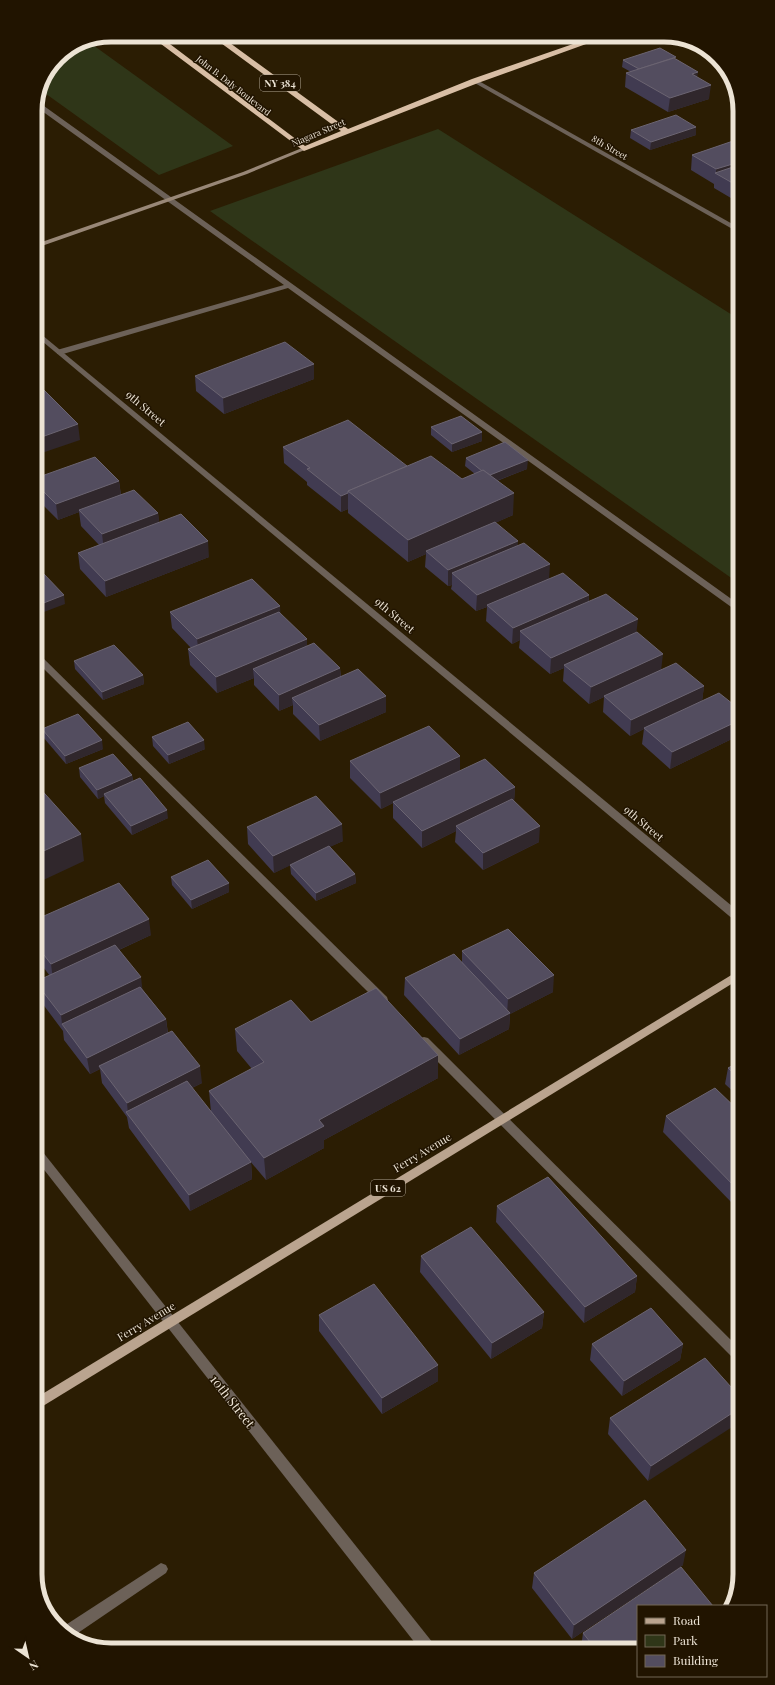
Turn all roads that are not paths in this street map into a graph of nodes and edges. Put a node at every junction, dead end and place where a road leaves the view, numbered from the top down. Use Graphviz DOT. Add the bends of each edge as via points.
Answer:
graph roads {
  1 [pos="162,42"];
  2 [pos="224,42"];
  3 [pos="587,42"];
  4 [pos="475,80"];
  5 [pos="42,108"];
  6 [pos="346,131"];
  7 [pos="304,149"];
  8 [pos="171,199"];
  9 [pos="733,227"];
  10 [pos="42,244"];
  11 [pos="290,285"];
  12 [pos="42,337"];
  13 [pos="60,352"];
  14 [pos="733,604"];
  15 [pos="42,662"];
  16 [pos="733,913"];
  17 [pos="733,978"];
  18 [pos="389,1006"];
  19 [pos="417,1034"];
  20 [pos="502,1118"];
  21 [pos="42,1159"];
  22 [pos="170,1321"];
  23 [pos="733,1350"];
  24 [pos="42,1400"];
  25 [pos="160,1569"];
  26 [pos="70,1630"];
  27 [pos="424,1643"];
  1 -- 7 [label="highway, John B. Daly Boulevard"];
  2 -- 6 [label="highway, NY 384"];
  3 -- 4 [label="highway, Niagara Street"];
  4 -- 6 [label="highway, Niagara Street"];
  4 -- 9 [label="street, 8th Street"];
  5 -- 8 [label="street"];
  6 -- 7 [label="highway, Niagara Street"];
  7 -- 8 [label="street, Niagara Street"];
  8 -- 10 [label="street, Niagara Street"];
  8 -- 11 [label="street"];
  11 -- 13 [label="street"];
  11 -- 14 [label="street"];
  12 -- 13 [label="street, 9th Street"];
  13 -- 16 [label="street, 9th Street"];
  15 -- 18 [label="street"];
  17 -- 20 [label="main road, Ferry Avenue / US 62"];
  19 -- 20 [label="street"];
  20 -- 22 [label="main road, Ferry Avenue / US 62"];
  20 -- 23 [label="street"];
  21 -- 22 [label="street, 10th Street"];
  22 -- 24 [label="main road, Ferry Avenue / US 62"];
  22 -- 27 [label="street, 10th Street"];
  25 -- 26 [label="street"];
}
